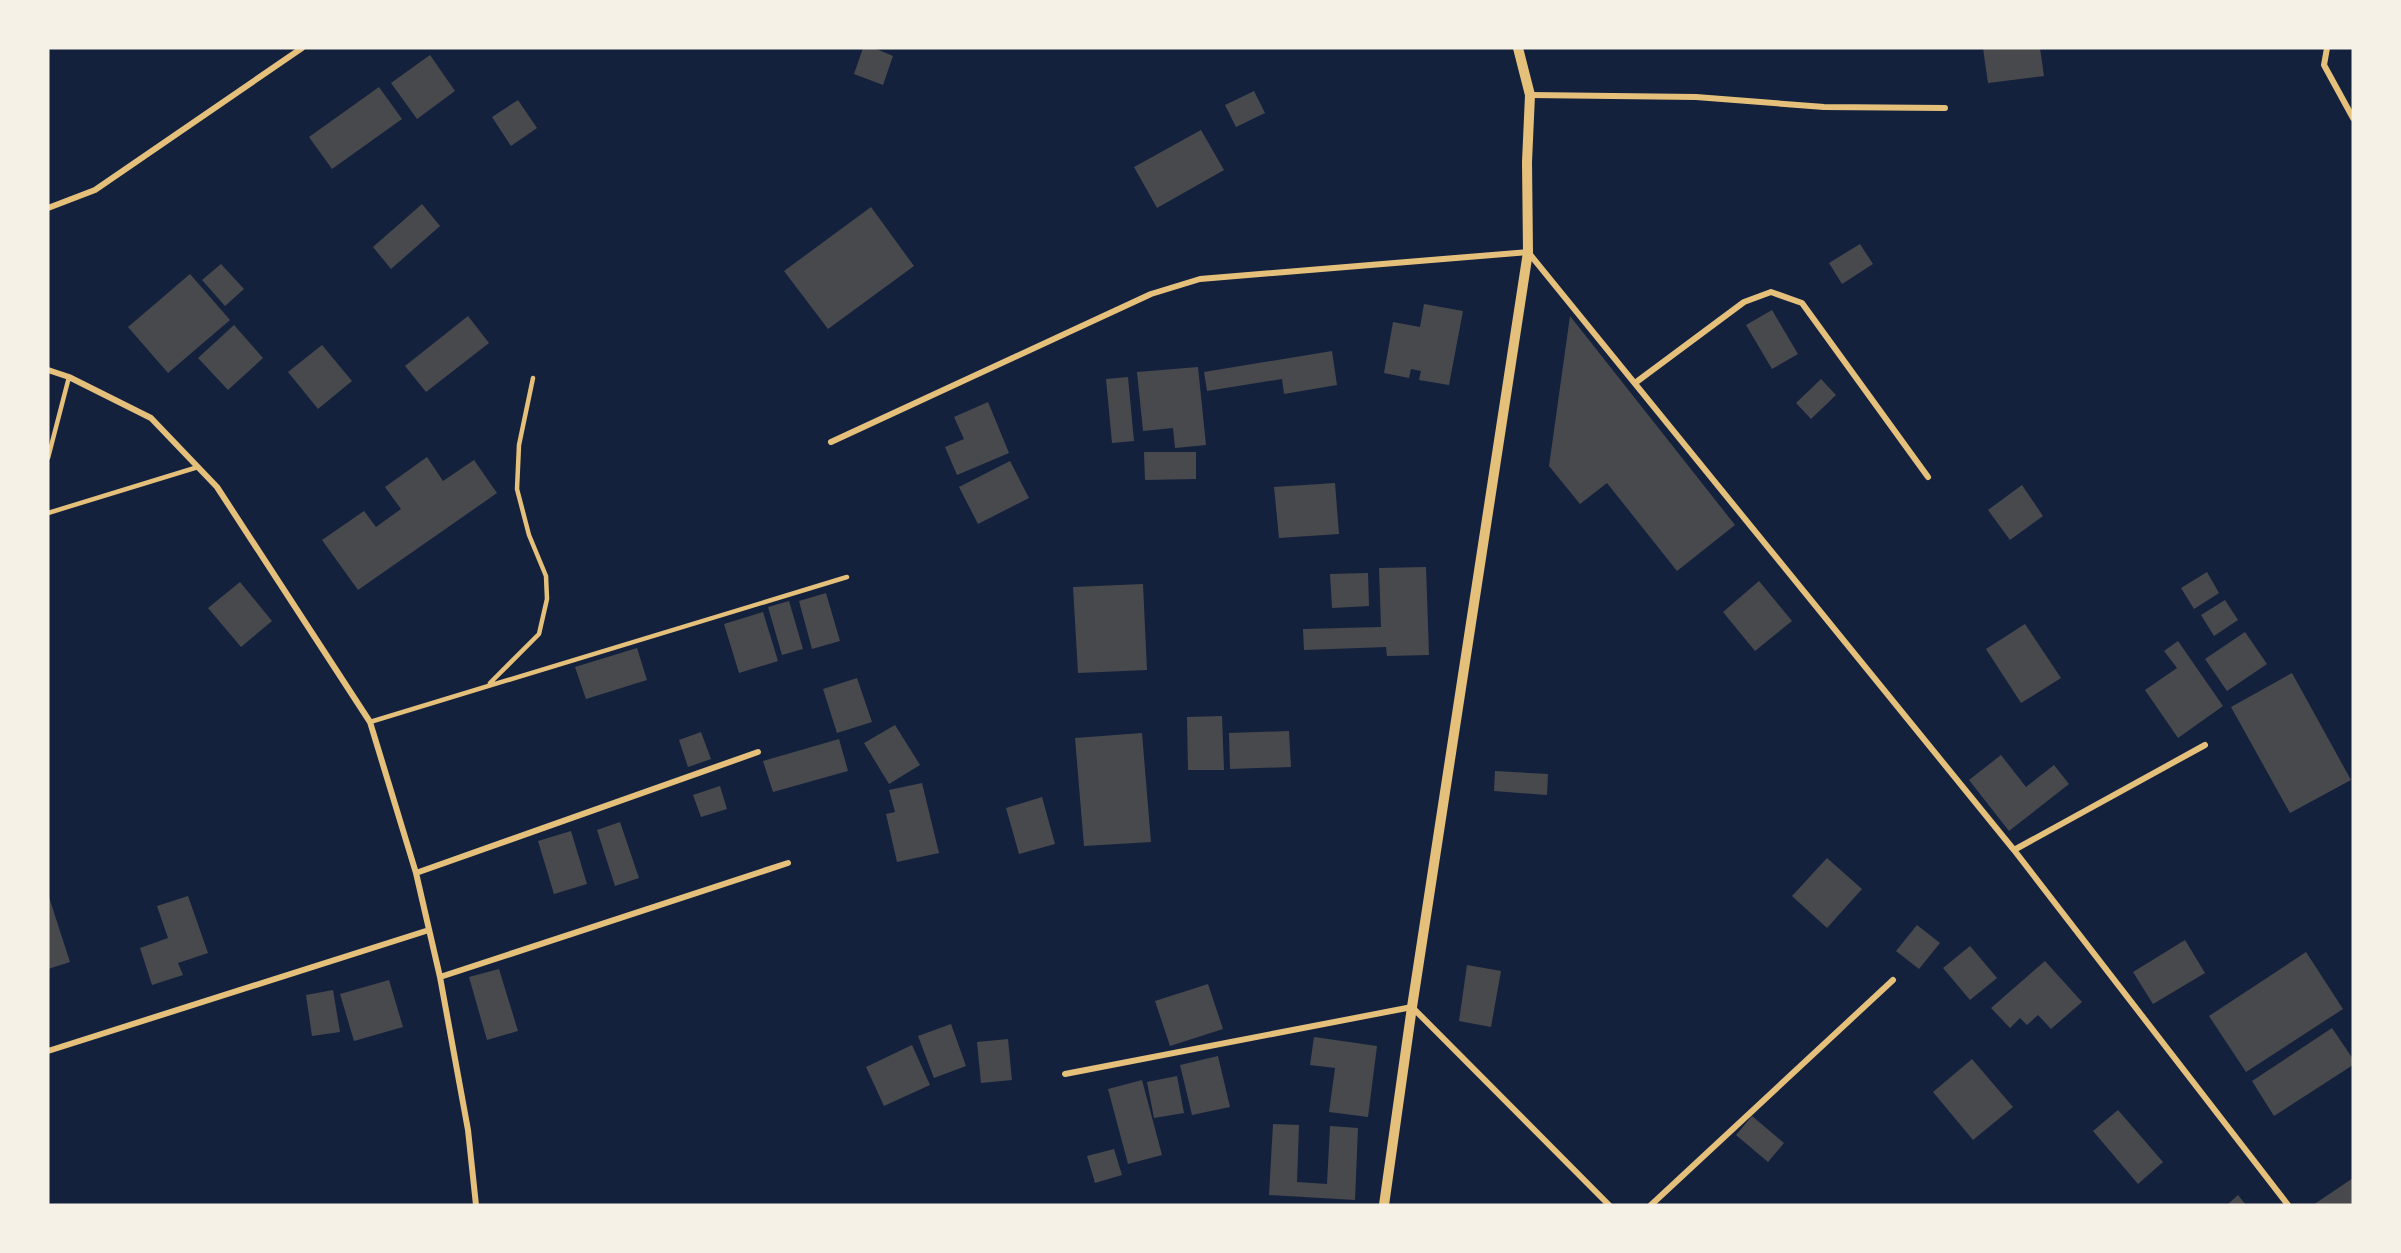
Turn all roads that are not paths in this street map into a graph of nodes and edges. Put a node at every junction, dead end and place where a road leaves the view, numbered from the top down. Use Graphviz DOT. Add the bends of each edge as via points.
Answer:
graph roads {
  1 [pos="302,48"];
  2 [pos="1518,48"];
  3 [pos="2327,48"];
  4 [pos="1530,95"];
  5 [pos="1945,108"];
  6 [pos="2353,118"];
  7 [pos="48,208"];
  8 [pos="1528,252"];
  9 [pos="48,370"];
  10 [pos="69,377"];
  11 [pos="533,378"];
  12 [pos="1635,383"];
  13 [pos="831,442"];
  14 [pos="48,458"];
  15 [pos="198,467"];
  16 [pos="1928,477"];
  17 [pos="48,513"];
  18 [pos="847,577"];
  19 [pos="488,685"];
  20 [pos="370,722"];
  21 [pos="2205,745"];
  22 [pos="759,752"];
  23 [pos="2013,850"];
  24 [pos="788,863"];
  25 [pos="416,873"];
  26 [pos="429,930"];
  27 [pos="440,977"];
  28 [pos="1893,980"];
  29 [pos="1412,1007"];
  30 [pos="48,1051"];
  31 [pos="1065,1074"];
  32 [pos="476,1205"];
  33 [pos="1384,1205"];
  34 [pos="1609,1205"];
  35 [pos="1651,1205"];
  36 [pos="2288,1205"];
  1 -- 7 [label="street" via="95,190"];
  2 -- 4 [label="street"];
  3 -- 6 [label="street" via="2324,65"];
  4 -- 5 [label="street" via="1696,97 1824,107"];
  4 -- 8 [label="street"];
  8 -- 12 [label="street"];
  8 -- 13 [label="street" via="1200,279 1151,294"];
  8 -- 29 [label="street"];
  9 -- 10 [label="street"];
  10 -- 14 [label="lane"];
  10 -- 15 [label="street" via="151,418"];
  11 -- 19 [label="lane" via="519,445 517,489 529,535 546,576 547,599 539,634"];
  12 -- 16 [label="street" via="1744,302 1771,292 1802,303"];
  12 -- 23 [label="street"];
  15 -- 17 [label="lane"];
  15 -- 20 [label="street" via="217,488"];
  18 -- 19 [label="lane"];
  19 -- 20 [label="lane"];
  20 -- 25 [label="street"];
  21 -- 23 [label="street"];
  22 -- 25 [label="street"];
  23 -- 36 [label="street"];
  24 -- 27 [label="street"];
  25 -- 26 [label="street"];
  26 -- 27 [label="street"];
  26 -- 30 [label="street"];
  27 -- 32 [label="street" via="468,1130"];
  28 -- 35 [label="street"];
  29 -- 31 [label="street"];
  29 -- 33 [label="street"];
  29 -- 34 [label="street"];
}
